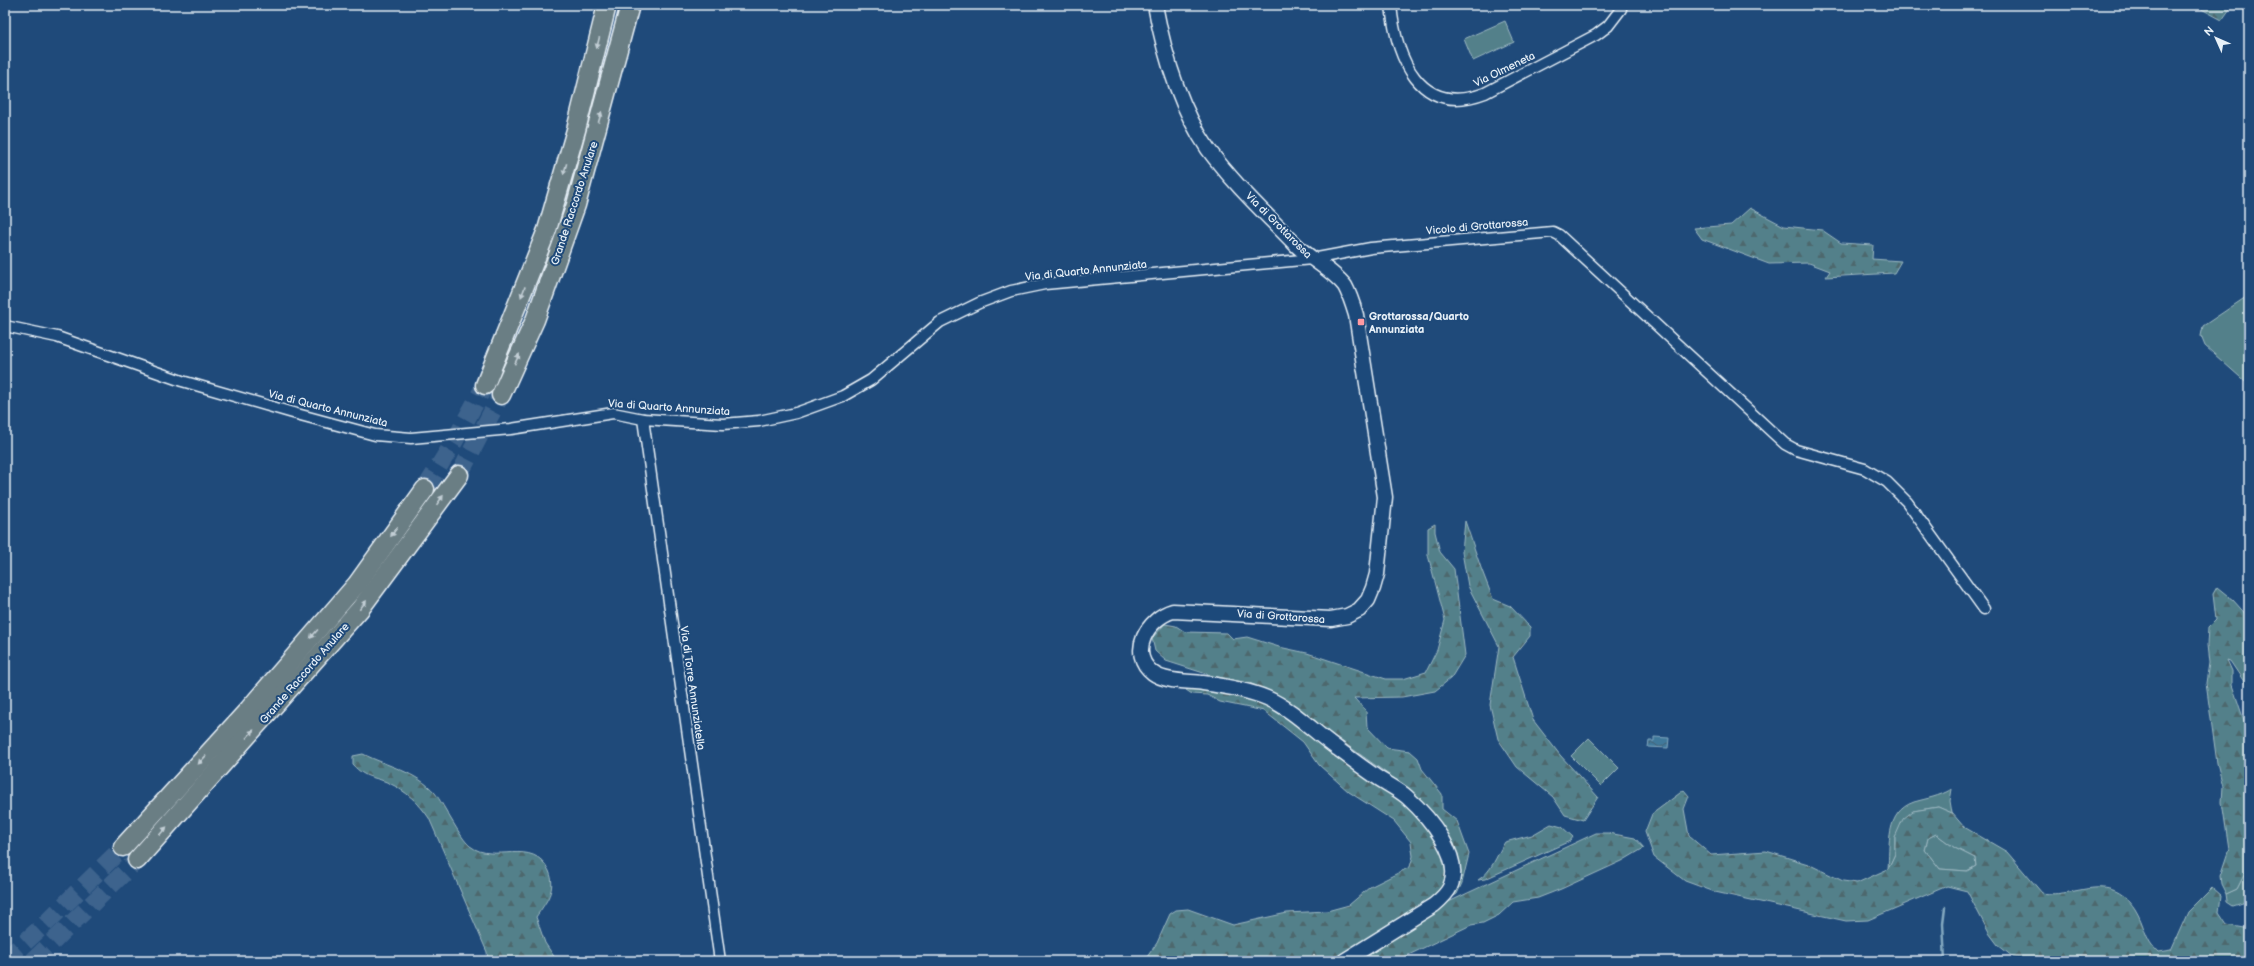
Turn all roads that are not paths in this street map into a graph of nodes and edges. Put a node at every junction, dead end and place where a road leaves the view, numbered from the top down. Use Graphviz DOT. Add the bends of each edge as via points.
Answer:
graph roads {
  1 [pos="607,5"];
  2 [pos="630,5"];
  3 [pos="635,5"];
  4 [pos="1155,5"];
  5 [pos="1390,5"];
  6 [pos="1621,9"];
  7 [pos="620,43"];
  8 [pos="1312,259"];
  9 [pos="5,326"];
  10 [pos="485,385"];
  11 [pos="501,395"];
  12 [pos="643,418"];
  13 [pos="458,474"];
  14 [pos="425,488"];
  15 [pos="1984,608"];
  16 [pos="123,846"];
  17 [pos="137,860"];
  18 [pos="720,961"];
  19 [pos="1344,961"];
  1 -- 10 [label="highway, Grande Raccordo Anulare, one-way" via="576,130 547,230"];
  2 -- 7 [label="highway, Grande Raccordo Anulare"];
  3 -- 7 [label="highway"];
  4 -- 8 [label="street, Via di Grottarossa" via="1162,42 1182,96 1202,138 1236,182"];
  5 -- 6 [label="street, Via Olmeneta" via="1398,45 1407,69 1434,93 1456,99 1485,93 1596,35 1608,26"];
  11 -- 7 [label="highway, Grande Raccordo Anulare, one-way" via="535,320 576,204"];
  8 -- 12 [label="street, Via di Quarto Annunziata" via="1045,284 1011,291 940,322 871,380 819,406 776,418 722,424"];
  8 -- 15 [label="street, Vicolo di Grottarossa" via="1371,248 1553,232 1559,235 1785,444 1796,450 1864,469 1887,482 1907,502"];
  8 -- 19 [label="street, Via di Grottarossa" via="1346,287 1356,314 1385,497 1377,574 1368,600 1359,610 1347,616 1331,619 1185,610 1163,614 1146,631 1141,644 1145,665 1154,673 1168,679 1233,688 1266,698 1293,712 1320,736 1406,796 1422,812 1446,846 1453,859 1454,868 1450,887 1445,895 1434,905"];
  9 -- 12 [label="street, Via di Quarto Annunziata" via="57,337 182,380 375,435 411,438 476,433 613,413"];
  12 -- 18 [label="street, Via di Torre Annunziatella"];
  17 -- 13 [label="highway, Grande Raccordo Anulare, one-way" via="360,609"];
  14 -- 16 [label="highway, Grande Raccordo Anulare, one-way" via="357,584 249,709"];
}
